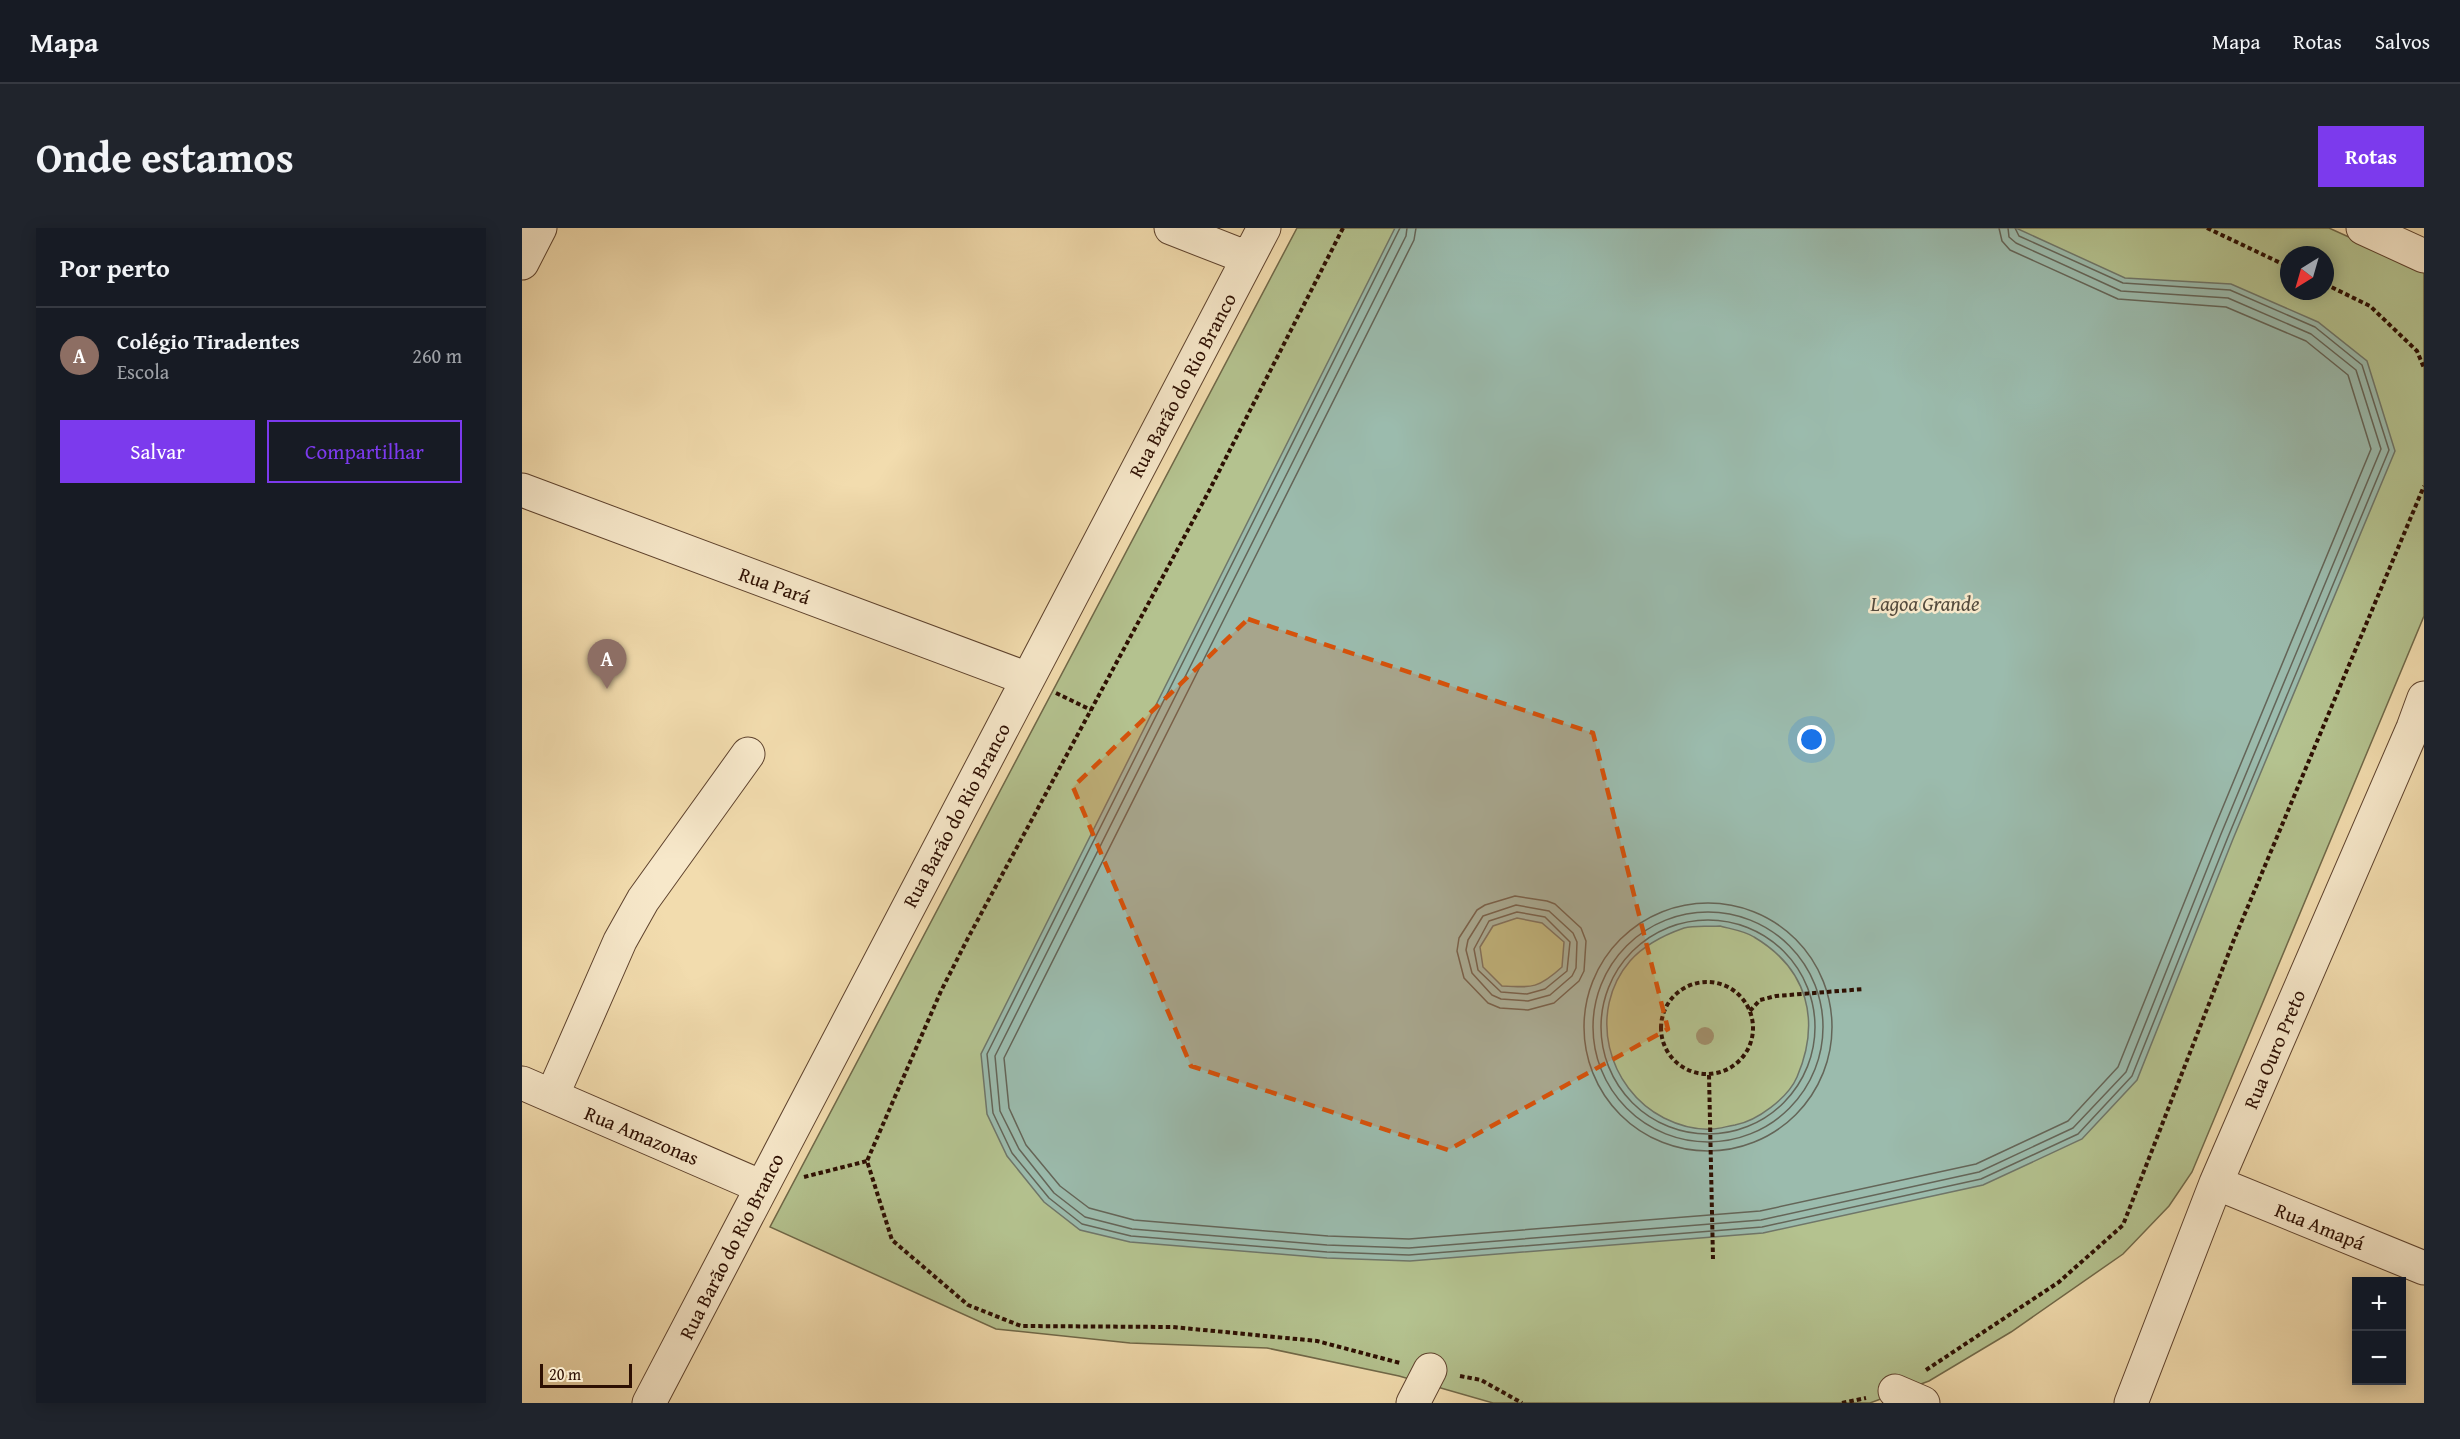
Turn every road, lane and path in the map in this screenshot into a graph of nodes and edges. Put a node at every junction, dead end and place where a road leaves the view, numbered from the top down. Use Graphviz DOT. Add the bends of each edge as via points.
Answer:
graph roads {
  1 [pos="540,228"];
  2 [pos="1171,228"];
  3 [pos="1264,228"];
  4 [pos="1343,228"];
  5 [pos="2207,228"];
  6 [pos="2364,228"];
  7 [pos="2423,253"];
  8 [pos="1248,258"];
  9 [pos="522,263"];
  10 [pos="2280,263"];
  11 [pos="2334,288"];
  12 [pos="2424,368"];
  13 [pos="2424,486"];
  14 [pos="522,490"];
  15 [pos="1028,679"];
  16 [pos="1091,710"];
  17 [pos="2420,719"];
  18 [pos="748,754"];
  19 [pos="1864,988"];
  20 [pos="1750,1011"];
  21 [pos="1708,1075"];
  22 [pos="522,1083"];
  23 [pos="552,1096"];
  24 [pos="867,1161"];
  25 [pos="2216,1183"];
  26 [pos="762,1187"];
  27 [pos="1713,1259"];
  28 [pos="2424,1268"];
  29 [pos="1430,1370"];
  30 [pos="1909,1397"];
  31 [pos="649,1403"];
  32 [pos="1413,1403"];
  33 [pos="1522,1403"];
  34 [pos="1842,1403"];
  35 [pos="2131,1403"];
  1 -- 9 [label="street"];
  2 -- 8 [label="street"];
  3 -- 8 [label="street, Rua Barão do Rio Branco"];
  4 -- 16 [label="path" via="1209,491"];
  5 -- 10 [label="path"];
  6 -- 7 [label="street"];
  8 -- 15 [label="street, Rua Barão do Rio Branco"];
  11 -- 12 [label="path" via="2370,306 2417,351"];
  13 -- 30 [label="path" via="2233,942 2124,1225 2059,1282"];
  14 -- 15 [label="street, Rua Pará"];
  15 -- 16 [label="path"];
  15 -- 26 [label="street, Rua Barão do Rio Branco"];
  16 -- 24 [label="path" via="941,991"];
  17 -- 25 [label="street, Rua Ouro Preto"];
  18 -- 23 [label="street" via="643,900"];
  19 -- 20 [label="path" via="1776,996 1760,1000"];
  20 -- 21 [label="path" via="1754,1026 1746,1054 1736,1065"];
  20 -- 21 [label="path" via="1731,988 1717,982 1686,987 1664,1009 1660,1024 1668,1054 1693,1073"];
  21 -- 27 [label="path"];
  22 -- 23 [label="street, Rua Amazonas"];
  23 -- 26 [label="street, Rua Amazonas"];
  24 -- 26 [label="path"];
  24 -- 29 [label="path" via="892,1240 968,1305 1021,1326 1173,1327 1306,1340"];
  25 -- 28 [label="street, Rua Amapá"];
  25 -- 35 [label="street, Rua Ouro Preto"];
  26 -- 31 [label="street, Rua Barão do Rio Branco"];
  29 -- 32 [label="street"];
  29 -- 33 [label="path" via="1481,1380"];
  30 -- 34 [label="path"];
}
